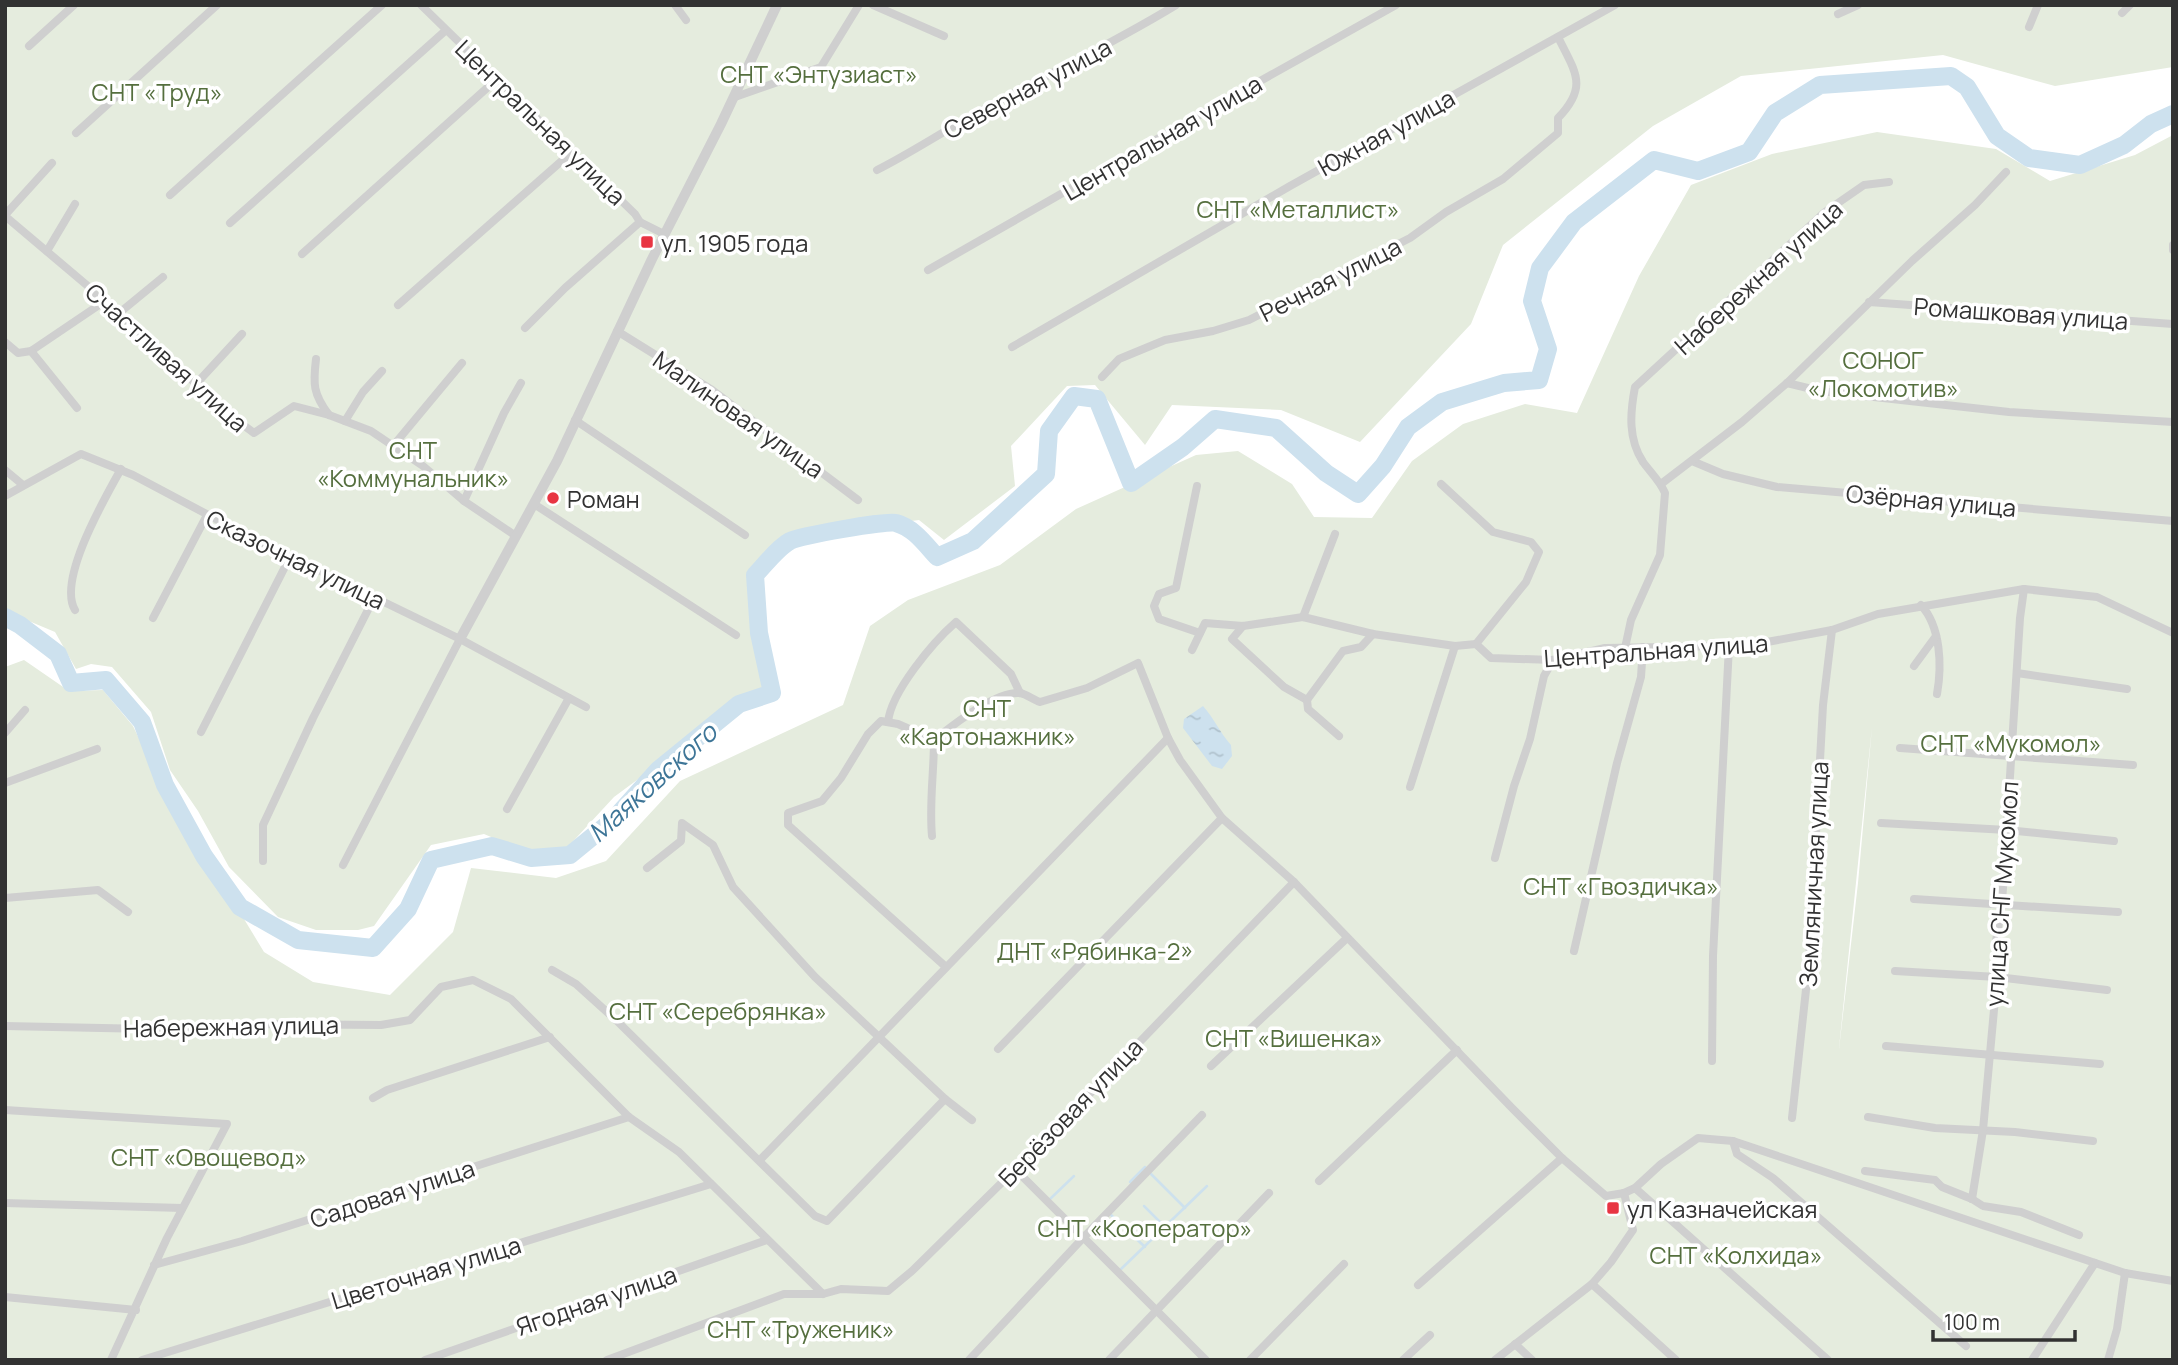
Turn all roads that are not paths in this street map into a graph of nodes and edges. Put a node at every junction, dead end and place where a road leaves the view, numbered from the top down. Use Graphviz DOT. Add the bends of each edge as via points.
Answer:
graph roads {
  1 [pos="74,5"];
  2 [pos="217,5"];
  3 [pos="382,5"];
  4 [pos="421,5"];
  5 [pos="675,5"];
  6 [pos="777,5"];
  7 [pos="859,5"];
  8 [pos="873,5"];
  9 [pos="1176,5"];
  10 [pos="1396,5"];
  11 [pos="1615,5"];
  12 [pos="1858,5"];
  13 [pos="2038,5"];
  14 [pos="2130,5"];
  15 [pos="2122,13"];
  16 [pos="1839,14"];
  17 [pos="687,20"];
  18 [pos="2029,27"];
  19 [pos="445,31"];
  20 [pos="944,36"];
  21 [pos="1558,37"];
  22 [pos="29,46"];
  23 [pos="498,79"];
  24 [pos="735,97"];
  25 [pos="76,133"];
  26 [pos="573,152"];
  27 [pos="52,163"];
  28 [pos="877,170"];
  29 [pos="2006,172"];
  30 [pos="1889,183"];
  31 [pos="170,195"];
  32 [pos="75,204"];
  33 [pos="5,216"];
  34 [pos="640,222"];
  35 [pos="230,223"];
  36 [pos="664,234"];
  37 [pos="47,251"];
  38 [pos="302,254"];
  39 [pos="928,270"];
  40 [pos="163,277"];
  41 [pos="1869,302"];
  42 [pos="102,303"];
  43 [pos="398,305"];
  44 [pos="118,314"];
  45 [pos="2173,324"];
  46 [pos="525,328"];
  47 [pos="617,331"];
  48 [pos="242,334"];
  49 [pos="5,342"];
  50 [pos="1012,347"];
  51 [pos="31,351"];
  52 [pos="316,359"];
  53 [pos="462,363"];
  54 [pos="382,371"];
  55 [pos="1102,377"];
  56 [pos="521,383"];
  57 [pos="1787,383"];
  58 [pos="196,384"];
  59 [pos="76,408"];
  60 [pos="328,415"];
  61 [pos="575,420"];
  62 [pos="345,421"];
  63 [pos="2173,422"];
  64 [pos="393,446"];
  65 [pos="1692,461"];
  66 [pos="121,469"];
  67 [pos="5,470"];
  68 [pos="1441,484"];
  69 [pos="1661,484"];
  70 [pos="23,485"];
  71 [pos="1197,486"];
  72 [pos="5,496"];
  73 [pos="859,500"];
  74 [pos="464,501"];
  75 [pos="534,504"];
  76 [pos="207,515"];
  77 [pos="2173,521"];
  78 [pos="1335,534"];
  79 [pos="745,535"];
  80 [pos="516,536"];
  81 [pos="290,557"];
  82 [pos="2024,589"];
  83 [pos="374,597"];
  84 [pos="1922,605"];
  85 [pos="75,610"];
  86 [pos="1303,617"];
  87 [pos="153,618"];
  88 [pos="1243,626"];
  89 [pos="1832,630"];
  90 [pos="1200,633"];
  91 [pos="2173,633"];
  92 [pos="1373,634"];
  93 [pos="736,635"];
  94 [pos="1936,636"];
  95 [pos="460,639"];
  96 [pos="1476,644"];
  97 [pos="1455,646"];
  98 [pos="1729,646"];
  99 [pos="1643,647"];
  100 [pos="1625,648"];
  101 [pos="1192,650"];
  102 [pos="1553,660"];
  103 [pos="1914,666"];
  104 [pos="2017,673"];
  105 [pos="2127,689"];
  106 [pos="1020,693"];
  107 [pos="1937,694"];
  108 [pos="569,698"];
  109 [pos="1307,701"];
  110 [pos="586,707"];
  111 [pos="24,710"];
  112 [pos="888,722"];
  113 [pos="201,732"];
  114 [pos="5,733"];
  115 [pos="1339,736"];
  116 [pos="1168,738"];
  117 [pos="933,740"];
  118 [pos="1900,748"];
  119 [pos="97,749"];
  120 [pos="2011,757"];
  121 [pos="2133,765"];
  122 [pos="5,783"];
  123 [pos="1410,787"];
  124 [pos="507,810"];
  125 [pos="1222,818"];
  126 [pos="1881,823"];
  127 [pos="2007,830"];
  128 [pos="932,836"];
  129 [pos="2114,842"];
  130 [pos="1495,858"];
  131 [pos="263,862"];
  132 [pos="344,865"];
  133 [pos="647,868"];
  134 [pos="1294,882"];
  135 [pos="5,898"];
  136 [pos="1914,898"];
  137 [pos="2002,903"];
  138 [pos="128,912"];
  139 [pos="2118,912"];
  140 [pos="1347,938"];
  141 [pos="1574,951"];
  142 [pos="946,967"];
  143 [pos="552,970"];
  144 [pos="1895,971"];
  145 [pos="1997,977"];
  146 [pos="2107,990"];
  147 [pos="5,1026"];
  148 [pos="550,1037"];
  149 [pos="879,1038"];
  150 [pos="1886,1046"];
  151 [pos="998,1049"];
  152 [pos="1457,1050"];
  153 [pos="1989,1054"];
  154 [pos="1712,1061"];
  155 [pos="2101,1064"];
  156 [pos="1211,1066"];
  157 [pos="373,1098"];
  158 [pos="945,1099"];
  159 [pos="5,1110"];
  160 [pos="1202,1115"];
  161 [pos="629,1117"];
  162 [pos="1868,1117"];
  163 [pos="1792,1118"];
  164 [pos="972,1120"];
  165 [pos="1983,1130"];
  166 [pos="1733,1140"];
  167 [pos="2093,1141"];
  168 [pos="1562,1158"];
  169 [pos="761,1160"];
  170 [pos="1015,1169"];
  171 [pos="1865,1171"];
  172 [pos="1319,1181"];
  173 [pos="711,1184"];
  174 [pos="1635,1188"];
  175 [pos="1269,1193"];
  176 [pos="1624,1193"];
  177 [pos="1972,1199"];
  178 [pos="5,1203"];
  179 [pos="182,1208"];
  180 [pos="2079,1235"];
  181 [pos="1083,1238"];
  182 [pos="767,1240"];
  183 [pos="2095,1263"];
  184 [pos="1343,1264"];
  185 [pos="154,1265"];
  186 [pos="2125,1273"];
  187 [pos="2173,1281"];
  188 [pos="1592,1284"];
  189 [pos="1418,1285"];
  190 [pos="822,1294"];
  191 [pos="5,1297"];
  192 [pos="136,1310"];
  193 [pos="1156,1311"];
  194 [pos="1430,1335"];
  195 [pos="1515,1344"];
  196 [pos="1966,1346"];
  197 [pos="111,1360"];
  198 [pos="142,1360"];
  199 [pos="425,1360"];
  200 [pos="607,1360"];
  201 [pos="969,1360"];
  202 [pos="1109,1360"];
  203 [pos="1206,1360"];
  204 [pos="1250,1360"];
  205 [pos="1403,1360"];
  206 [pos="1495,1360"];
  207 [pos="1532,1360"];
  208 [pos="1676,1360"];
  209 [pos="1828,1360"];
  210 [pos="2032,1360"];
  211 [pos="2108,1360"];
  1 -- 22 [label="street"];
  2 -- 25 [label="street"];
  3 -- 31 [label="street"];
  4 -- 19 [label="street, Центральная улица"];
  5 -- 17 [label="street"];
  6 -- 24 [label="street"];
  7 -- 24 [label="street" via="821,67"];
  8 -- 20 [label="street"];
  9 -- 28 [label="street, Северная улица"];
  10 -- 39 [label="street, Центральная улица"];
  11 -- 21 [label="street, Южная улица"];
  12 -- 16 [label="street"];
  13 -- 18 [label="street"];
  14 -- 15 [label="street"];
  19 -- 23 [label="street, Центральная улица"];
  19 -- 35 [label="street"];
  21 -- 50 [label="street, Южная улица"];
  21 -- 55 [label="street, Речная улица" via="1575,73 1578,88 1572,104 1558,118 1558,133 1503,180 1410,238 1248,320 1165,340 1119,359"];
  23 -- 26 [label="street, Центральная улица"];
  23 -- 38 [label="street"];
  24 -- 36 [label="street"];
  26 -- 34 [label="street, Центральная улица"];
  26 -- 43 [label="street"];
  27 -- 33 [label="street"];
  29 -- 41 [label="street"];
  30 -- 69 [label="street, Набережная улица" via="1864,185 1825,212 1635,387 1630,410 1634,447"];
  32 -- 37 [label="street"];
  33 -- 37 [label="street, Счастливая улица"];
  34 -- 36 [label="street, Центральная улица"];
  34 -- 46 [label="street"];
  36 -- 47 [label="street"];
  37 -- 42 [label="street, Счастливая улица"];
  40 -- 44 [label="street"];
  41 -- 45 [label="street, Ромашковая улица"];
  41 -- 57 [label="street"];
  42 -- 44 [label="street, Счастливая улица"];
  42 -- 51 [label="street"];
  44 -- 58 [label="street, Счастливая улица"];
  47 -- 61 [label="street"];
  47 -- 73 [label="street, Малиновая улица" via="712,390"];
  48 -- 58 [label="street"];
  49 -- 51 [label="street" via="19,353"];
  51 -- 59 [label="street"];
  52 -- 60 [label="street" via="313,385"];
  53 -- 64 [label="street"];
  54 -- 62 [label="street"];
  56 -- 74 [label="street"];
  57 -- 63 [label="street" via="1820,391 2009,412"];
  57 -- 65 [label="street"];
  58 -- 60 [label="street, Счастливая улица" via="254,433 293,406"];
  60 -- 62 [label="street, Счастливая улица"];
  61 -- 75 [label="street"];
  61 -- 79 [label="street"];
  62 -- 64 [label="street, Счастливая улица"];
  64 -- 74 [label="street, Счастливая улица"];
  65 -- 69 [label="street"];
  65 -- 77 [label="street, Озёрная улица" via="1777,487"];
  66 -- 70 [label="street, Сказочная улица" via="81,454"];
  66 -- 76 [label="street, Сказочная улица"];
  66 -- 85 [label="street" via="75,565 70,602"];
  67 -- 70 [label="street"];
  68 -- 96 [label="street" via="1493,532 1531,542 1539,552 1526,582"];
  69 -- 100 [label="street" via="1665,493 1660,555 1631,620"];
  70 -- 72 [label="street, Сказочная улица"];
  71 -- 90 [label="street" via="1176,588 1159,594 1154,606 1159,619"];
  74 -- 80 [label="street, Счастливая улица"];
  75 -- 80 [label="street"];
  75 -- 93 [label="street"];
  76 -- 81 [label="street, Сказочная улица"];
  76 -- 87 [label="street"];
  78 -- 86 [label="street"];
  80 -- 95 [label="street"];
  81 -- 83 [label="street, Сказочная улица"];
  81 -- 113 [label="street"];
  82 -- 84 [label="street, Центральная улица"];
  82 -- 91 [label="street, Центральная улица" via="2097,597"];
  82 -- 104 [label="street, улица СНГ Мукомол"];
  83 -- 95 [label="street, Сказочная улица"];
  83 -- 131 [label="street" via="263,825"];
  84 -- 89 [label="street, Центральная улица"];
  84 -- 94 [label="street"];
  86 -- 88 [label="street"];
  86 -- 92 [label="street"];
  88 -- 90 [label="street" via="1205,623"];
  88 -- 109 [label="street" via="1232,639 1284,687"];
  89 -- 98 [label="street, Центральная улица"];
  89 -- 163 [label="street, Земляничная улица" via="1822,705 1809,962"];
  90 -- 101 [label="street"];
  92 -- 97 [label="street"];
  92 -- 109 [label="street" via="1361,647 1343,651"];
  94 -- 103 [label="street"];
  94 -- 107 [label="street"];
  95 -- 108 [label="street, Сказочная улица"];
  95 -- 132 [label="street"];
  96 -- 97 [label="street"];
  96 -- 102 [label="street, Центральная улица" via="1491,658"];
  97 -- 123 [label="street"];
  98 -- 99 [label="street, Центральная улица"];
  98 -- 154 [label="street"];
  99 -- 100 [label="street, Центральная улица"];
  99 -- 141 [label="street" via="1641,677"];
  100 -- 102 [label="street, Центральная улица"];
  102 -- 130 [label="street" via="1544,676"];
  104 -- 105 [label="street"];
  104 -- 120 [label="street, улица СНГ Мукомол"];
  106 -- 112 [label="street" via="1011,674 956,622 901,687"];
  106 -- 116 [label="street" via="1040,702 1087,688 1138,663"];
  106 -- 117 [label="street" via="970,713"];
  108 -- 110 [label="street, Сказочная улица"];
  108 -- 124 [label="street"];
  109 -- 115 [label="street" via="1308,709"];
  111 -- 114 [label="street"];
  112 -- 117 [label="street"];
  112 -- 142 [label="street" via="881,721 868,734 822,801 788,813 788,825"];
  116 -- 125 [label="street"];
  116 -- 142 [label="street"];
  117 -- 128 [label="street"];
  118 -- 120 [label="street"];
  119 -- 122 [label="street"];
  120 -- 121 [label="street"];
  120 -- 127 [label="street, улица СНГ Мукомол"];
  125 -- 134 [label="street"];
  125 -- 151 [label="street"];
  126 -- 127 [label="street"];
  127 -- 129 [label="street"];
  127 -- 137 [label="street, улица СНГ Мукомол"];
  133 -- 149 [label="street" via="681,841 682,823 713,845 733,887 815,977"];
  134 -- 140 [label="street"];
  134 -- 170 [label="street, Берёзовая улица"];
  135 -- 138 [label="street" via="97,890"];
  136 -- 137 [label="street"];
  137 -- 139 [label="street"];
  137 -- 145 [label="street, улица СНГ Мукомол"];
  140 -- 152 [label="street"];
  140 -- 156 [label="street"];
  142 -- 149 [label="street"];
  143 -- 169 [label="street" via="576,984 617,1021"];
  144 -- 145 [label="street"];
  145 -- 146 [label="street"];
  145 -- 153 [label="street, улица СНГ Мукомол"];
  147 -- 148 [label="street, Набережная улица" via="246,1031 255,1024 381,1025 410,1020 441,986 473,980 511,999"];
  148 -- 157 [label="street"];
  148 -- 161 [label="street"];
  149 -- 158 [label="street"];
  149 -- 169 [label="street"];
  150 -- 153 [label="street"];
  152 -- 168 [label="street"];
  152 -- 172 [label="street"];
  153 -- 155 [label="street"];
  153 -- 165 [label="street, улица СНГ Мукомол"];
  158 -- 164 [label="street"];
  158 -- 169 [label="street" via="827,1221 815,1216"];
  159 -- 179 [label="street" via="227,1124"];
  160 -- 181 [label="street"];
  161 -- 173 [label="street" via="678,1152"];
  161 -- 185 [label="street, Садовая улица"];
  162 -- 165 [label="street"];
  165 -- 167 [label="street"];
  165 -- 177 [label="street, улица СНГ Мукомол"];
  166 -- 174 [label="street" via="1698,1138"];
  166 -- 183 [label="street"];
  166 -- 196 [label="street" via="1737,1154 1773,1178"];
  168 -- 176 [label="street" via="1606,1196"];
  168 -- 189 [label="street"];
  170 -- 181 [label="street"];
  170 -- 190 [label="street, Берёзовая улица" via="888,1291 841,1289"];
  171 -- 177 [label="street" via="1935,1180"];
  173 -- 182 [label="street"];
  173 -- 198 [label="street, Цветочная улица"];
  174 -- 176 [label="street"];
  174 -- 209 [label="street"];
  175 -- 193 [label="street"];
  176 -- 188 [label="street" via="1633,1230"];
  177 -- 180 [label="street"];
  178 -- 179 [label="street"];
  179 -- 185 [label="street"];
  181 -- 193 [label="street"];
  181 -- 201 [label="street"];
  182 -- 190 [label="street"];
  182 -- 199 [label="street, Ягодная улица"];
  183 -- 186 [label="street"];
  183 -- 210 [label="street"];
  184 -- 204 [label="street"];
  185 -- 192 [label="street"];
  186 -- 187 [label="street"];
  186 -- 211 [label="street"];
  188 -- 195 [label="street"];
  188 -- 208 [label="street"];
  190 -- 200 [label="street, Берёзовая улица" via="784,1294"];
  191 -- 192 [label="street"];
  192 -- 197 [label="street"];
  193 -- 202 [label="street"];
  193 -- 203 [label="street"];
  194 -- 205 [label="street"];
  195 -- 206 [label="street"];
  195 -- 207 [label="street"];
}
